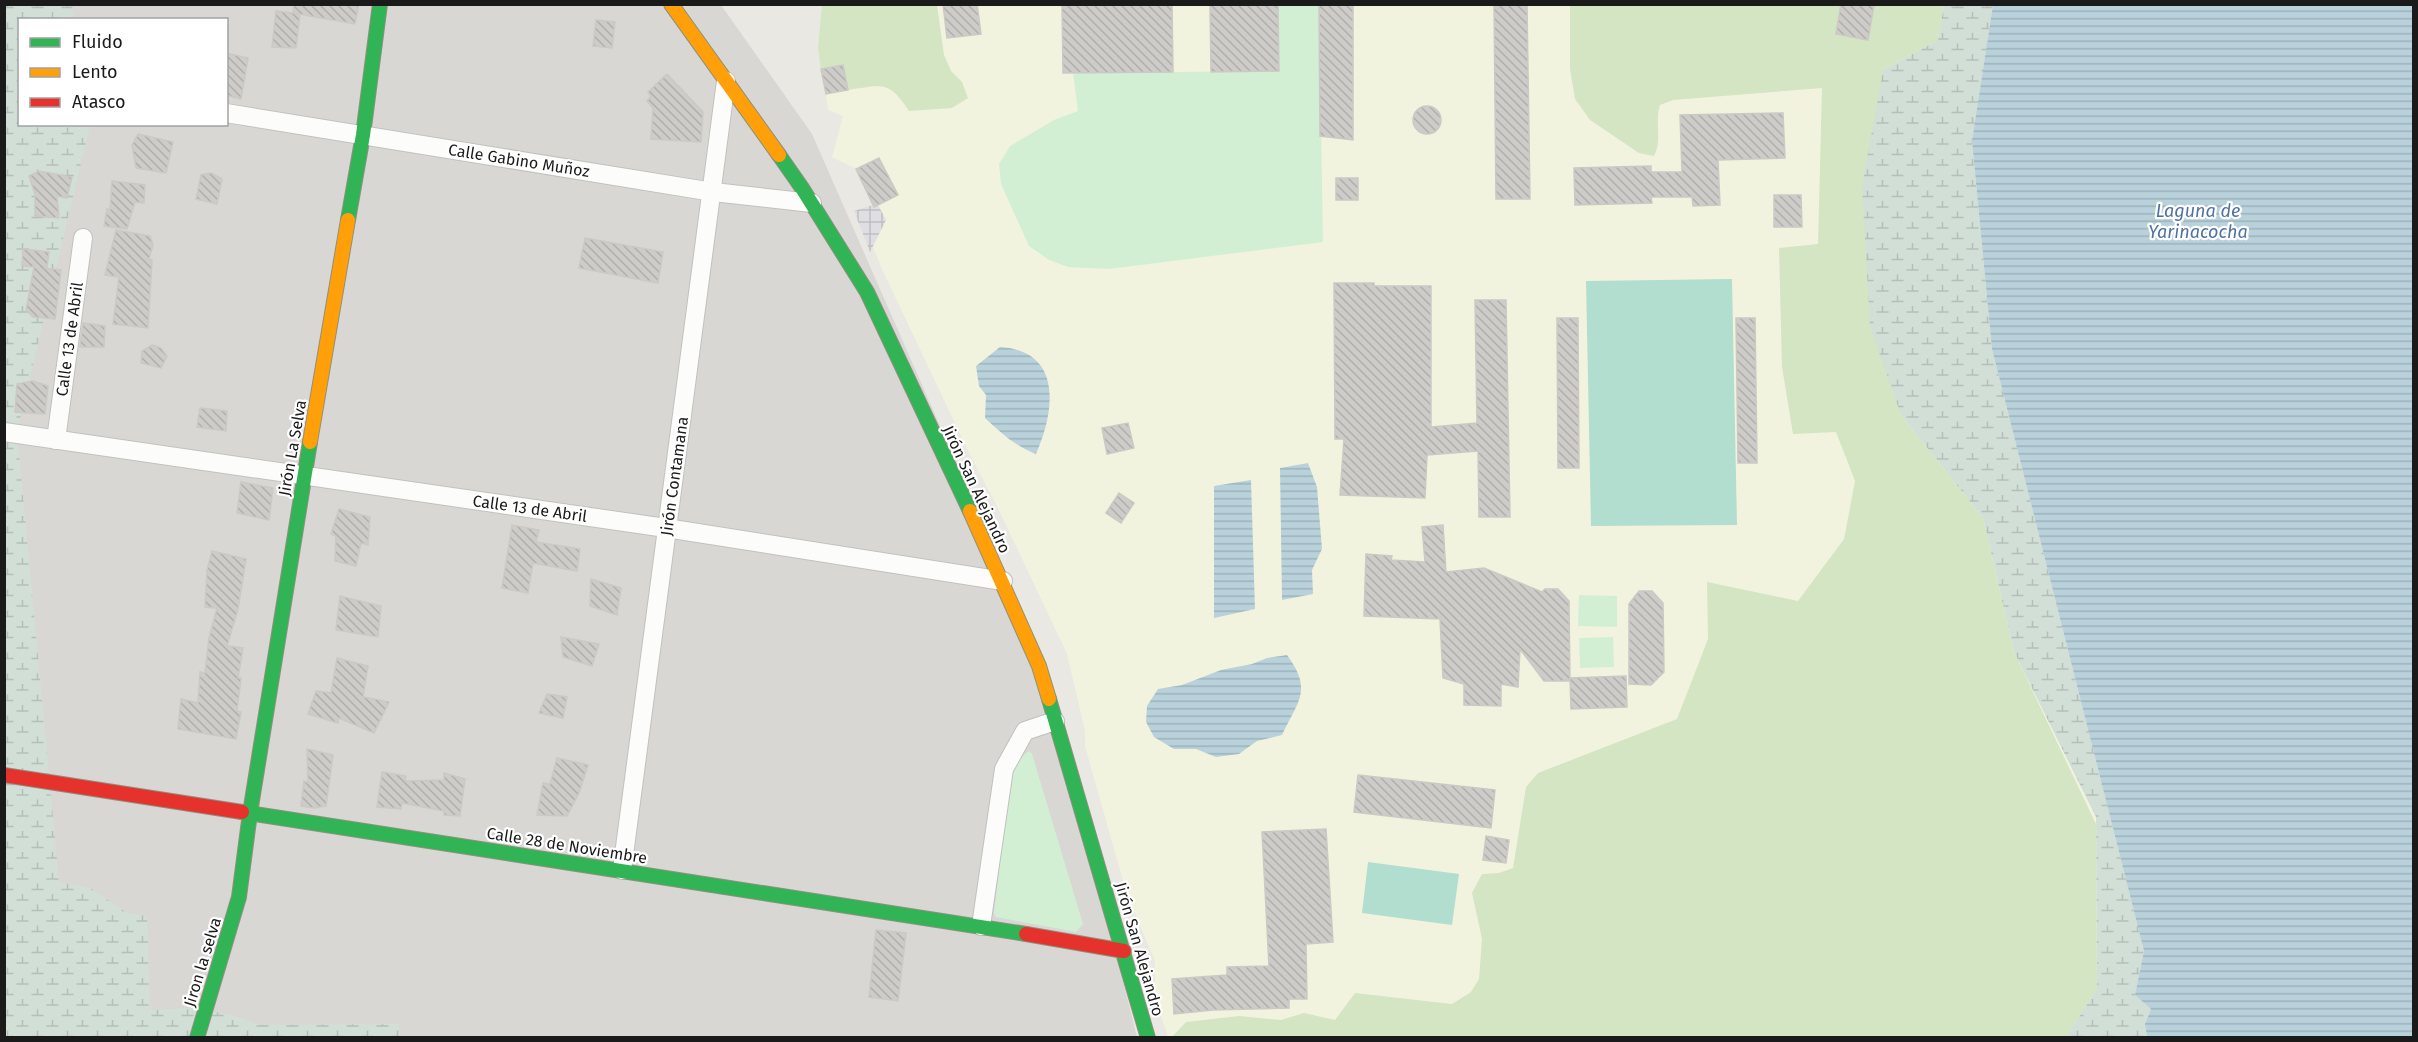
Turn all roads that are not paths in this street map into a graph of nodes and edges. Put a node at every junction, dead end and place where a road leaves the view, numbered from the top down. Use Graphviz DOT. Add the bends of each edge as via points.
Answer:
graph roads {
  1 [pos="380,4"];
  2 [pos="671,4"];
  3 [pos="726,81"];
  4 [pos="228,113"];
  5 [pos="363,135"];
  6 [pos="713,192"];
  7 [pos="812,203"];
  8 [pos="83,238"];
  9 [pos="4,432"];
  10 [pos="56,440"];
  11 [pos="304,474"];
  12 [pos="666,528"];
  13 [pos="1003,581"];
  14 [pos="1055,721"];
  15 [pos="4,775"];
  16 [pos="250,813"];
  17 [pos="622,870"];
  18 [pos="239,897"];
  19 [pos="981,926"];
  20 [pos="1124,951"];
  21 [pos="196,1038"];
  22 [pos="1148,1038"];
  1 -- 5 [label="street, Jirón La Selva"];
  2 -- 3 [label="street, Jirón San Alejandro"];
  3 -- 6 [label="street, Jirón Contamana"];
  3 -- 7 [label="street, Jirón San Alejandro"];
  4 -- 5 [label="street, Calle Gabino Muñoz"];
  5 -- 6 [label="street, Calle Gabino Muñoz"];
  5 -- 11 [label="street, Jirón La Selva"];
  6 -- 7 [label="street, Calle Gabino Muñoz"];
  6 -- 12 [label="street, Jirón Contamana"];
  7 -- 13 [label="street, Jirón San Alejandro" via="867,292"];
  8 -- 10 [label="street, Calle 13 de Abril"];
  9 -- 10 [label="street, Calle 13 de Abril"];
  10 -- 11 [label="street, Calle 13 de Abril"];
  11 -- 12 [label="street, Calle 13 de Abril"];
  11 -- 16 [label="street, Jirón La Selva"];
  12 -- 13 [label="street, Calle 13 de Abril"];
  12 -- 17 [label="street, Jirón Contamana"];
  13 -- 14 [label="street, Jirón San Alejandro" via="1039,666"];
  14 -- 19 [label="street" via="1025,731 1004,769"];
  14 -- 20 [label="street, Jirón San Alejandro"];
  15 -- 16 [label="street, Calle 28 de Noviembre"];
  16 -- 17 [label="street, Calle 28 de Noviembre"];
  16 -- 18 [label="street, Jirón La Selva"];
  17 -- 19 [label="street, Calle 28 de Noviembre"];
  18 -- 21 [label="street, Jiron la selva"];
  19 -- 20 [label="street, Calle 28 de Noviembre"];
  20 -- 22 [label="street, Jirón San Alejandro"];
}
